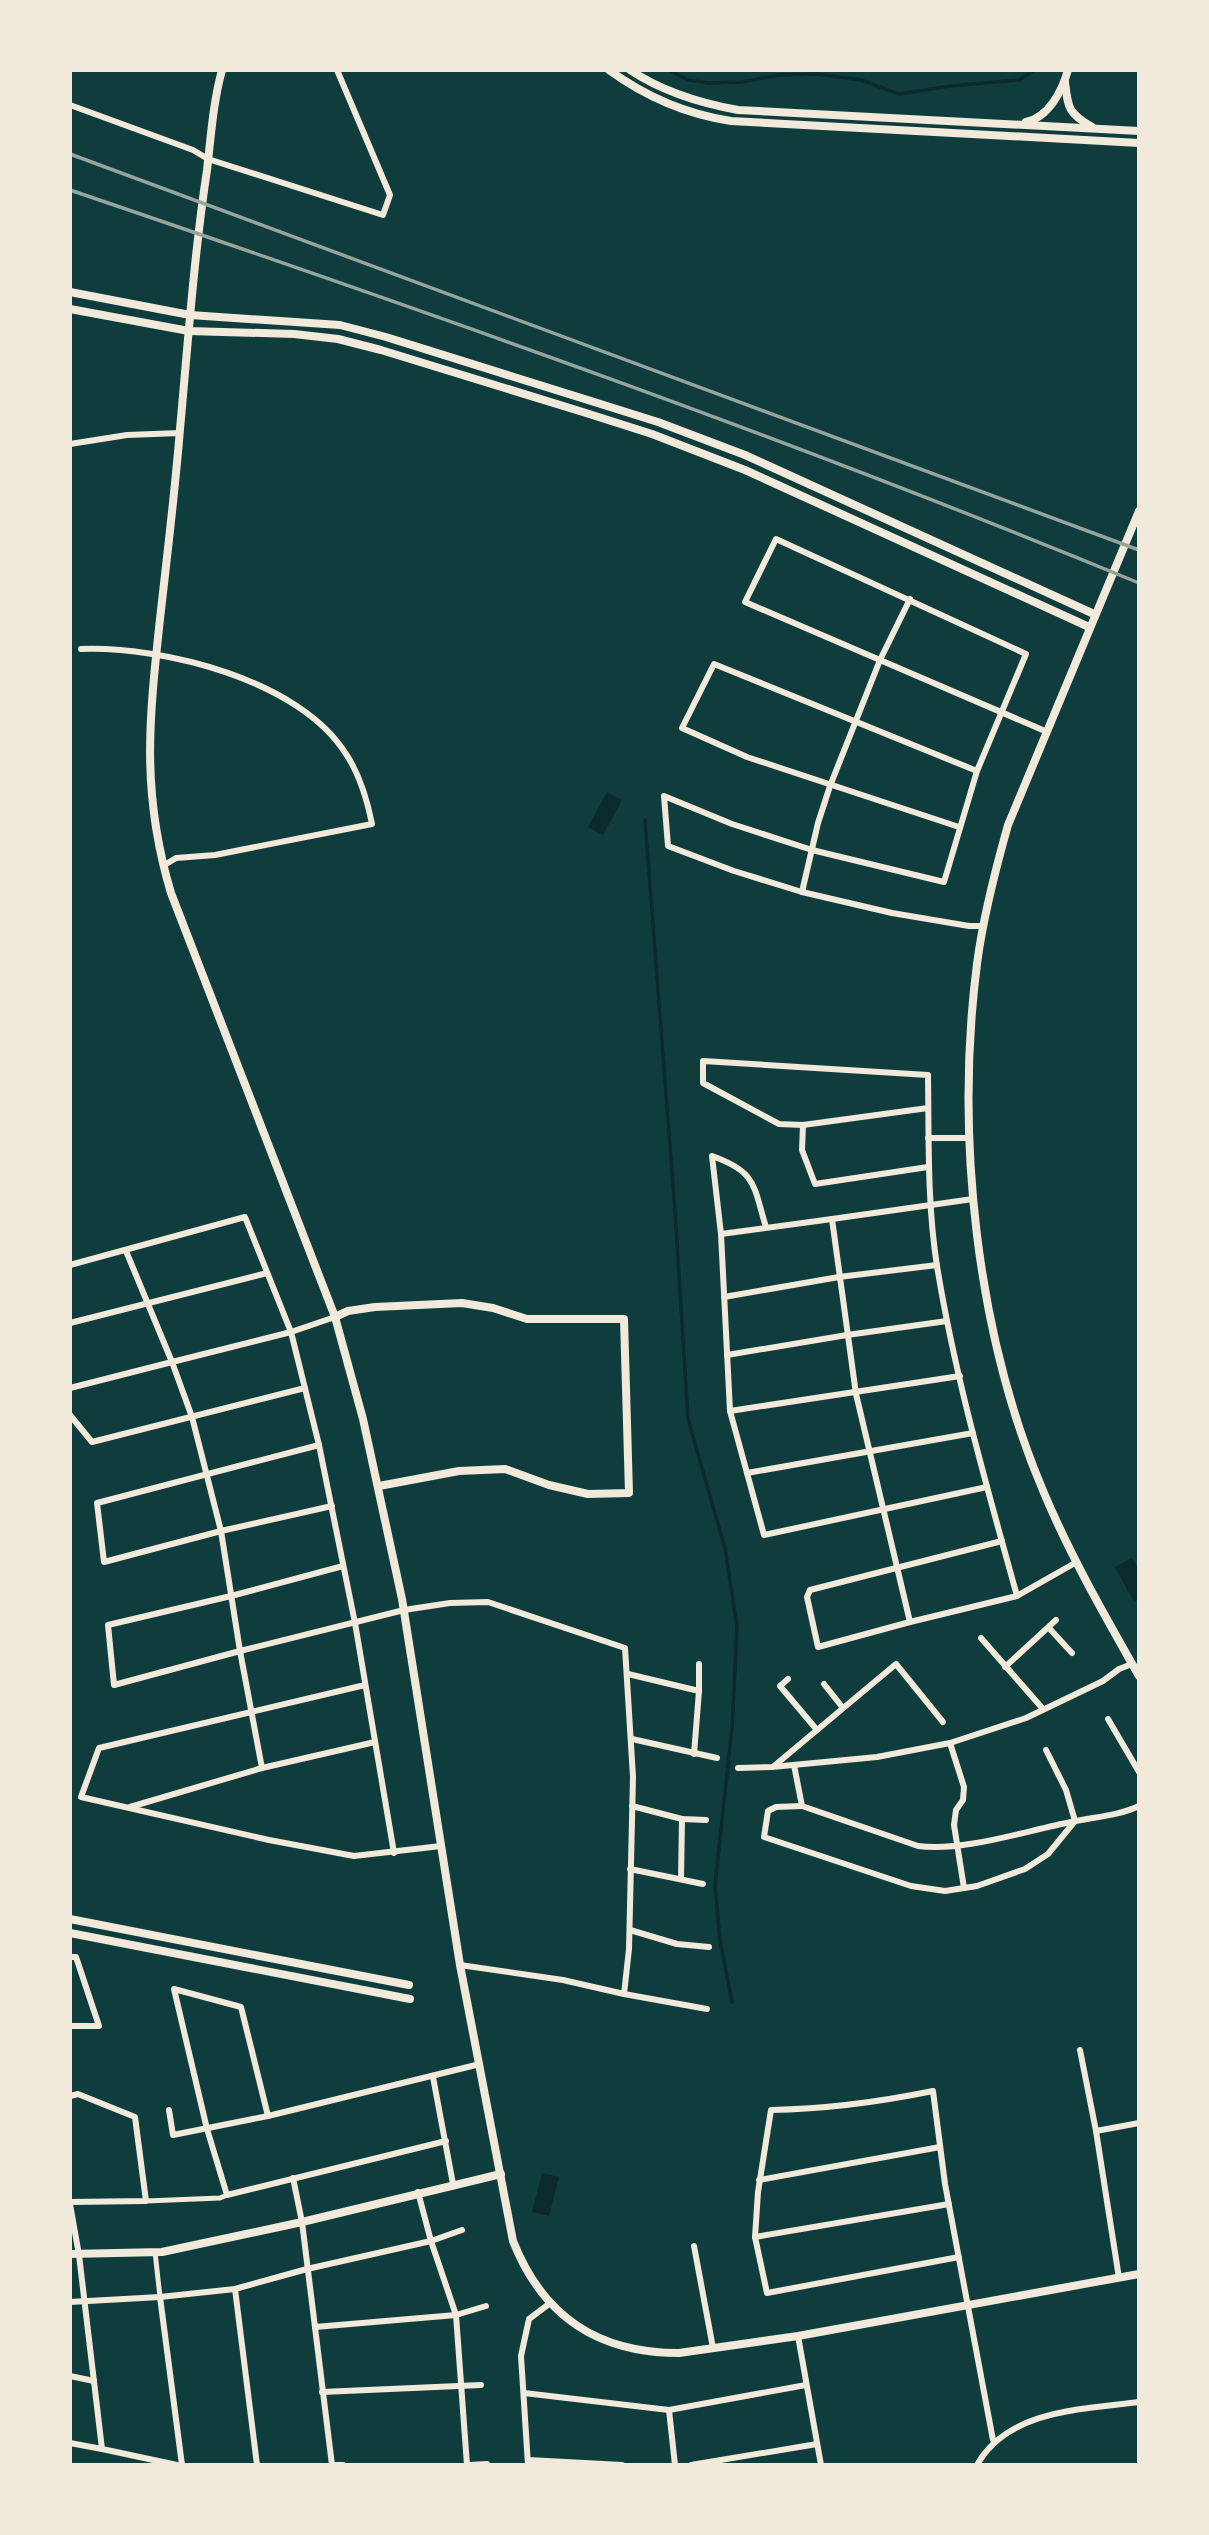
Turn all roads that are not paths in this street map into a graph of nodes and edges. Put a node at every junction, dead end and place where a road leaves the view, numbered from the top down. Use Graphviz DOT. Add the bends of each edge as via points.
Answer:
graph roads {
  1 [pos="222,70"];
  2 [pos="337,70"];
  3 [pos="609,70"];
  4 [pos="629,70"];
  5 [pos="1068,70"];
  6 [pos="1065,80"];
  7 [pos="70,105"];
  8 [pos="1016,125"];
  9 [pos="1094,129"];
  10 [pos="1139,131"];
  11 [pos="1139,143"];
  12 [pos="207,163"];
  13 [pos="70,292"];
  14 [pos="70,309"];
  15 [pos="190,314"];
  16 [pos="189,331"];
  17 [pos="180,433"];
  18 [pos="70,444"];
  19 [pos="1139,511"];
  20 [pos="910,599"];
  21 [pos="1094,614"];
  22 [pos="1089,627"];
  23 [pos="81,649"];
  24 [pos="156,655"];
  25 [pos="880,660"];
  26 [pos="1000,713"];
  27 [pos="854,721"];
  28 [pos="1045,731"];
  29 [pos="977,771"];
  30 [pos="830,786"];
  31 [pos="959,827"];
  32 [pos="812,850"];
  33 [pos="163,866"];
  34 [pos="802,892"];
  35 [pos="983,926"];
  36 [pos="929,1108"];
  37 [pos="803,1125"];
  38 [pos="928,1138"];
  39 [pos="970,1138"];
  40 [pos="928,1167"];
  41 [pos="973,1199"];
  42 [pos="931,1204"];
  43 [pos="832,1219"];
  44 [pos="766,1227"];
  45 [pos="721,1234"];
  46 [pos="126,1251"];
  47 [pos="70,1265"];
  48 [pos="937,1265"];
  49 [pos="267,1273"];
  50 [pos="839,1277"];
  51 [pos="724,1297"];
  52 [pos="147,1305"];
  53 [pos="335,1317"];
  54 [pos="947,1321"];
  55 [pos="70,1324"];
  56 [pos="291,1332"];
  57 [pos="848,1335"];
  58 [pos="727,1355"];
  59 [pos="172,1362"];
  60 [pos="960,1376"];
  61 [pos="70,1388"];
  62 [pos="305,1388"];
  63 [pos="856,1394"];
  64 [pos="730,1411"];
  65 [pos="70,1415"];
  66 [pos="192,1417"];
  67 [pos="973,1433"];
  68 [pos="319,1445"];
  69 [pos="869,1452"];
  70 [pos="747,1473"];
  71 [pos="207,1475"];
  72 [pos="379,1486"];
  73 [pos="988,1487"];
  74 [pos="331,1506"];
  75 [pos="883,1510"];
  76 [pos="221,1531"];
  77 [pos="1002,1541"];
  78 [pos="1074,1563"];
  79 [pos="343,1566"];
  80 [pos="897,1568"];
  81 [pos="231,1596"];
  82 [pos="1017,1596"];
  83 [pos="404,1610"];
  84 [pos="1056,1620"];
  85 [pos="910,1622"];
  86 [pos="355,1623"];
  87 [pos="1049,1628"];
  88 [pos="981,1638"];
  89 [pos="240,1651"];
  90 [pos="1072,1653"];
  91 [pos="699,1664"];
  92 [pos="1132,1664"];
  93 [pos="1005,1667"];
  94 [pos="628,1674"];
  95 [pos="1139,1676"];
  96 [pos="788,1679"];
  97 [pos="824,1684"];
  98 [pos="365,1685"];
  99 [pos="699,1691"];
  100 [pos="843,1709"];
  101 [pos="1043,1710"];
  102 [pos="253,1711"];
  103 [pos="1108,1719"];
  104 [pos="943,1722"];
  105 [pos="817,1730"];
  106 [pos="632,1739"];
  107 [pos="375,1742"];
  108 [pos="950,1743"];
  109 [pos="1046,1750"];
  110 [pos="694,1754"];
  111 [pos="717,1758"];
  112 [pos="794,1765"];
  113 [pos="772,1767"];
  114 [pos="262,1768"];
  115 [pos="738,1768"];
  116 [pos="1139,1772"];
  117 [pos="632,1806"];
  118 [pos="802,1806"];
  119 [pos="1139,1806"];
  120 [pos="128,1807"];
  121 [pos="682,1819"];
  122 [pos="706,1819"];
  123 [pos="1075,1821"];
  124 [pos="958,1845"];
  125 [pos="441,1846"];
  126 [pos="394,1853"];
  127 [pos="630,1869"];
  128 [pos="681,1879"];
  129 [pos="703,1884"];
  130 [pos="964,1888"];
  131 [pos="70,1919"];
  132 [pos="630,1930"];
  133 [pos="70,1933"];
  134 [pos="709,1947"];
  135 [pos="70,1957"];
  136 [pos="460,1965"];
  137 [pos="409,1985"];
  138 [pos="624,1994"];
  139 [pos="410,1999"];
  140 [pos="707,2009"];
  141 [pos="70,2026"];
  142 [pos="1080,2050"];
  143 [pos="480,2064"];
  144 [pos="433,2077"];
  145 [pos="70,2096"];
  146 [pos="169,2109"];
  147 [pos="268,2116"];
  148 [pos="1139,2123"];
  149 [pos="207,2129"];
  150 [pos="1096,2132"];
  151 [pos="446,2141"];
  152 [pos="940,2147"];
  153 [pos="500,2174"];
  154 [pos="293,2178"];
  155 [pos="760,2180"];
  156 [pos="453,2184"];
  157 [pos="418,2192"];
  158 [pos="227,2195"];
  159 [pos="146,2201"];
  160 [pos="70,2203"];
  161 [pos="949,2204"];
  162 [pos="302,2222"];
  163 [pos="462,2230"];
  164 [pos="755,2237"];
  165 [pos="431,2241"];
  166 [pos="694,2246"];
  167 [pos="155,2252"];
  168 [pos="75,2255"];
  169 [pos="959,2257"];
  170 [pos="307,2269"];
  171 [pos="1139,2274"];
  172 [pos="1119,2278"];
  173 [pos="235,2289"];
  174 [pos="160,2297"];
  175 [pos="70,2302"];
  176 [pos="85,2303"];
  177 [pos="550,2304"];
  178 [pos="969,2304"];
  179 [pos="486,2306"];
  180 [pos="456,2315"];
  181 [pos="316,2327"];
  182 [pos="798,2336"];
  183 [pos="713,2348"];
  184 [pos="70,2376"];
  185 [pos="94,2381"];
  186 [pos="481,2385"];
  187 [pos="806,2385"];
  188 [pos="461,2386"];
  189 [pos="322,2392"];
  190 [pos="524,2393"];
  191 [pos="1139,2402"];
  192 [pos="670,2410"];
  193 [pos="993,2440"];
  194 [pos="70,2443"];
  195 [pos="817,2444"];
  196 [pos="102,2449"];
  197 [pos="528,2463"];
  198 [pos="180,2465"];
  199 [pos="257,2465"];
  200 [pos="332,2465"];
  201 [pos="343,2465"];
  202 [pos="468,2465"];
  203 [pos="487,2465"];
  204 [pos="622,2465"];
  205 [pos="675,2465"];
  206 [pos="691,2465"];
  207 [pos="821,2465"];
  208 [pos="977,2465"];
  1 -- 12 [label="street"];
  2 -- 12 [label="street" via="390,195 383,215"];
  3 -- 11 [label="street" via="660,101 731,121"];
  4 -- 8 [label="street" via="682,97 738,110"];
  5 -- 6 [label="street"];
  6 -- 8 [label="street" via="1042,116"];
  6 -- 9 [label="street" via="1069,109"];
  7 -- 12 [label="street" via="192,150"];
  8 -- 9 [label="street"];
  9 -- 10 [label="street"];
  12 -- 15 [label="street"];
  13 -- 15 [label="street"];
  14 -- 16 [label="street"];
  15 -- 16 [label="street"];
  15 -- 21 [label="street" via="294,320 366,331 658,422 778,469"];
  16 -- 17 [label="street"];
  16 -- 22 [label="street" via="295,334 359,343 652,434 774,482"];
  17 -- 18 [label="street"];
  17 -- 24 [label="street"];
  19 -- 21 [label="street"];
  20 -- 25 [label="street"];
  20 -- 25 [label="street" via="776,539 745,602"];
  20 -- 26 [label="street" via="1026,654"];
  21 -- 22 [label="street"];
  22 -- 28 [label="street"];
  23 -- 24 [label="street"];
  24 -- 33 [label="street" via="149,762"];
  24 -- 33 [label="street" via="239,678 291,702 313,718 345,752 363,789 372,824 215,855 176,858"];
  25 -- 26 [label="street"];
  25 -- 27 [label="street"];
  26 -- 28 [label="street"];
  26 -- 29 [label="street"];
  27 -- 29 [label="street"];
  27 -- 30 [label="street"];
  27 -- 30 [label="street" via="714,664 682,728"];
  28 -- 35 [label="street" via="1008,825"];
  29 -- 31 [label="street"];
  30 -- 31 [label="street"];
  30 -- 32 [label="street"];
  31 -- 32 [label="street" via="944,882"];
  32 -- 34 [label="street"];
  32 -- 34 [label="street" via="664,796 668,846"];
  33 -- 53 [label="street"];
  34 -- 35 [label="street" via="892,913"];
  35 -- 39 [label="street" via="972,1015"];
  36 -- 37 [label="street"];
  36 -- 37 [label="street" via="928,1076 703,1061 703,1083 779,1124"];
  36 -- 38 [label="street"];
  37 -- 40 [label="street" via="802,1150 815,1184"];
  38 -- 39 [label="street"];
  38 -- 40 [label="street"];
  39 -- 41 [label="street"];
  40 -- 42 [label="street"];
  41 -- 42 [label="street"];
  41 -- 78 [label="street" via="997,1349 1031,1460"];
  42 -- 43 [label="street"];
  42 -- 48 [label="street"];
  43 -- 44 [label="street"];
  43 -- 50 [label="street"];
  44 -- 45 [label="street"];
  44 -- 45 [label="street" via="750,1178 736,1164 712,1156"];
  45 -- 51 [label="street"];
  46 -- 47 [label="street"];
  46 -- 49 [label="street" via="245,1217"];
  46 -- 52 [label="street"];
  48 -- 50 [label="street"];
  48 -- 54 [label="street"];
  49 -- 52 [label="street"];
  49 -- 56 [label="street"];
  50 -- 51 [label="street"];
  50 -- 57 [label="street"];
  51 -- 58 [label="street"];
  52 -- 55 [label="street"];
  52 -- 59 [label="street"];
  53 -- 56 [label="street"];
  53 -- 72 [label="street"];
  53 -- 72 [label="street" via="375,1307 462,1303 527,1319 624,1319 629,1493 587,1494 505,1469 459,1471"];
  54 -- 57 [label="street"];
  54 -- 60 [label="street"];
  56 -- 59 [label="street"];
  56 -- 62 [label="street"];
  57 -- 58 [label="street"];
  57 -- 63 [label="street"];
  58 -- 64 [label="street"];
  59 -- 61 [label="street"];
  59 -- 66 [label="street"];
  60 -- 63 [label="street"];
  60 -- 67 [label="street"];
  62 -- 66 [label="street"];
  62 -- 68 [label="street"];
  63 -- 64 [label="street"];
  63 -- 69 [label="street"];
  64 -- 70 [label="street"];
  65 -- 66 [label="street" via="92,1442"];
  66 -- 71 [label="street"];
  67 -- 69 [label="street"];
  67 -- 73 [label="street"];
  68 -- 71 [label="street"];
  68 -- 74 [label="street"];
  69 -- 70 [label="street"];
  69 -- 75 [label="street"];
  70 -- 75 [label="street" via="764,1535"];
  71 -- 76 [label="street"];
  71 -- 76 [label="street" via="97,1503 104,1562"];
  72 -- 83 [label="street"];
  73 -- 75 [label="street"];
  73 -- 77 [label="street"];
  74 -- 76 [label="street"];
  74 -- 79 [label="street"];
  75 -- 80 [label="street"];
  76 -- 81 [label="street"];
  77 -- 80 [label="street"];
  77 -- 82 [label="street"];
  78 -- 82 [label="street"];
  78 -- 92 [label="street"];
  79 -- 81 [label="street"];
  79 -- 86 [label="street"];
  80 -- 85 [label="street"];
  80 -- 85 [label="street" via="810,1590 807,1597 818,1647"];
  81 -- 89 [label="street"];
  81 -- 89 [label="street" via="108,1625 114,1685"];
  82 -- 85 [label="street"];
  83 -- 86 [label="street"];
  83 -- 94 [label="street" via="450,1603 488,1602 507,1607 625,1648"];
  83 -- 125 [label="street"];
  84 -- 87 [label="street"];
  86 -- 89 [label="street"];
  86 -- 98 [label="street"];
  87 -- 90 [label="street"];
  87 -- 93 [label="street"];
  88 -- 93 [label="street"];
  89 -- 102 [label="street"];
  91 -- 99 [label="street"];
  92 -- 95 [label="street"];
  92 -- 101 [label="street"];
  93 -- 101 [label="street"];
  94 -- 99 [label="street"];
  94 -- 106 [label="street"];
  96 -- 105 [label="street" via="780,1686"];
  97 -- 100 [label="street"];
  98 -- 102 [label="street"];
  98 -- 107 [label="street"];
  99 -- 110 [label="street"];
  100 -- 104 [label="street" via="896,1664"];
  100 -- 105 [label="street"];
  101 -- 108 [label="street"];
  102 -- 114 [label="street"];
  102 -- 120 [label="street" via="99,1748 81,1797"];
  103 -- 116 [label="street"];
  105 -- 113 [label="street"];
  106 -- 110 [label="street"];
  106 -- 117 [label="street"];
  107 -- 114 [label="street"];
  107 -- 126 [label="street"];
  108 -- 112 [label="street"];
  108 -- 124 [label="street" via="964,1787 954,1825"];
  109 -- 123 [label="street"];
  110 -- 111 [label="street"];
  112 -- 113 [label="street"];
  112 -- 118 [label="street"];
  113 -- 115 [label="street"];
  114 -- 120 [label="street"];
  117 -- 121 [label="street"];
  117 -- 127 [label="street"];
  118 -- 124 [label="street" via="918,1846"];
  118 -- 130 [label="street" via="768,1811 764,1837 911,1886 945,1891"];
  119 -- 123 [label="street"];
  120 -- 126 [label="street" via="354,1856"];
  121 -- 122 [label="street"];
  121 -- 128 [label="street"];
  123 -- 124 [label="street"];
  123 -- 130 [label="street" via="1048,1854 1025,1868"];
  124 -- 130 [label="street"];
  125 -- 126 [label="street"];
  125 -- 136 [label="street"];
  127 -- 128 [label="street"];
  127 -- 132 [label="street"];
  128 -- 129 [label="street"];
  131 -- 137 [label="street"];
  132 -- 134 [label="street" via="677,1944"];
  132 -- 138 [label="street"];
  133 -- 139 [label="street"];
  135 -- 141 [label="street" via="76,1958 99,2026"];
  136 -- 138 [label="street"];
  136 -- 143 [label="street"];
  138 -- 140 [label="street"];
  142 -- 150 [label="street"];
  143 -- 144 [label="street"];
  143 -- 153 [label="street"];
  144 -- 147 [label="street"];
  144 -- 151 [label="street"];
  145 -- 159 [label="street" via="78,2094 135,2117"];
  146 -- 149 [label="street" via="173,2135"];
  147 -- 149 [label="street"];
  147 -- 149 [label="street" via="241,2007 174,1989"];
  148 -- 150 [label="street"];
  149 -- 158 [label="street"];
  150 -- 172 [label="street"];
  151 -- 154 [label="street"];
  151 -- 156 [label="street"];
  152 -- 155 [label="street"];
  152 -- 155 [label="street" via="933,2091 876,2103 771,2110"];
  152 -- 161 [label="street"];
  153 -- 156 [label="street"];
  153 -- 177 [label="street" via="513,2241 524,2268"];
  154 -- 158 [label="street"];
  154 -- 162 [label="street"];
  155 -- 164 [label="street"];
  156 -- 157 [label="street"];
  157 -- 162 [label="street"];
  157 -- 165 [label="street"];
  158 -- 159 [label="street"];
  159 -- 160 [label="street"];
  160 -- 168 [label="street"];
  161 -- 164 [label="street"];
  161 -- 169 [label="street"];
  162 -- 167 [label="street"];
  162 -- 170 [label="street"];
  163 -- 165 [label="street"];
  164 -- 169 [label="street" via="767,2293"];
  165 -- 170 [label="street"];
  165 -- 180 [label="street"];
  166 -- 183 [label="street"];
  167 -- 168 [label="street"];
  167 -- 174 [label="street"];
  168 -- 176 [label="street"];
  169 -- 178 [label="street"];
  170 -- 173 [label="street"];
  170 -- 181 [label="street"];
  171 -- 172 [label="street"];
  172 -- 178 [label="street"];
  173 -- 174 [label="street"];
  173 -- 199 [label="street"];
  174 -- 176 [label="street"];
  174 -- 198 [label="street"];
  175 -- 176 [label="street"];
  176 -- 185 [label="street"];
  177 -- 183 [label="street" via="578,2327 616,2346 662,2353"];
  177 -- 190 [label="street" via="529,2319 524,2334"];
  178 -- 182 [label="street"];
  178 -- 193 [label="street"];
  179 -- 180 [label="street"];
  180 -- 181 [label="street"];
  180 -- 188 [label="street"];
  181 -- 189 [label="street"];
  182 -- 183 [label="street"];
  182 -- 187 [label="street"];
  184 -- 185 [label="street"];
  185 -- 196 [label="street"];
  186 -- 188 [label="street"];
  187 -- 192 [label="street"];
  187 -- 195 [label="street"];
  188 -- 189 [label="street"];
  188 -- 202 [label="street"];
  189 -- 200 [label="street"];
  190 -- 192 [label="street"];
  190 -- 197 [label="street"];
  191 -- 193 [label="street" via="1030,2421"];
  192 -- 205 [label="street"];
  193 -- 208 [label="street"];
  194 -- 196 [label="street"];
  195 -- 206 [label="street"];
  195 -- 207 [label="street"];
  196 -- 198 [label="street"];
  197 -- 204 [label="street"];
  200 -- 201 [label="street"];
  202 -- 203 [label="street"];
}
